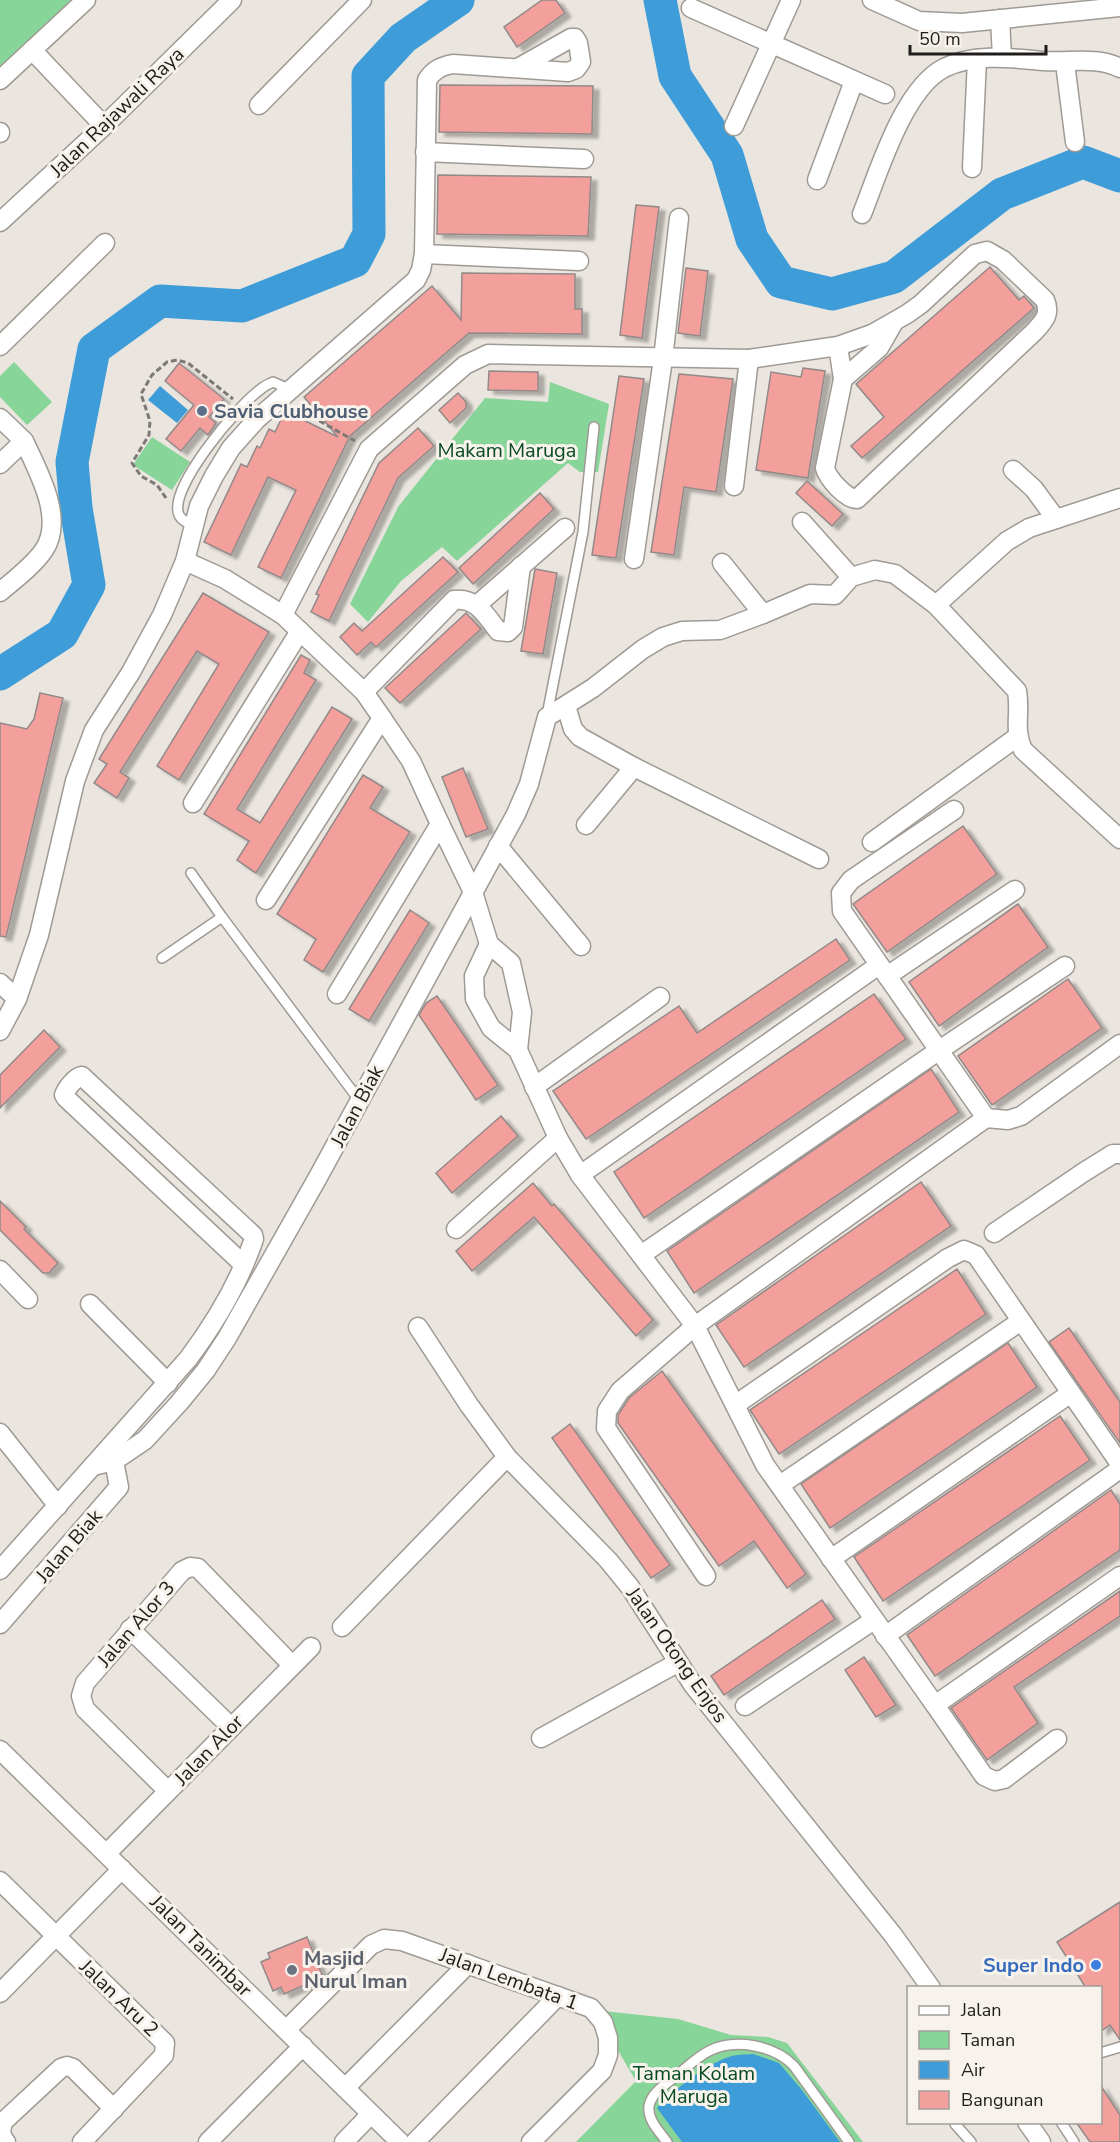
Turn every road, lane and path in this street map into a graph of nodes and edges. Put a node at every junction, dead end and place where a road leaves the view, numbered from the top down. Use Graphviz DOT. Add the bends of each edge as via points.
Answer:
graph roads {
  1 [pos="86,0"];
  2 [pos="232,0"];
  3 [pos="790,0"];
  4 [pos="872,0"];
  5 [pos="355,3"];
  6 [pos="1120,7"];
  7 [pos="691,8"];
  8 [pos="1000,19"];
  9 [pos="770,45"];
  10 [pos="32,50"];
  11 [pos="1002,57"];
  12 [pos="977,58"];
  13 [pos="1065,63"];
  14 [pos="518,68"];
  15 [pos="1120,68"];
  16 [pos="0,80"];
  17 [pos="854,81"];
  18 [pos="885,94"];
  19 [pos="259,105"];
  20 [pos="104,126"];
  21 [pos="734,126"];
  22 [pos="1075,142"];
  23 [pos="425,152"];
  24 [pos="585,159"];
  25 [pos="972,168"];
  26 [pos="817,180"];
  27 [pos="862,214"];
  28 [pos="679,218"];
  29 [pos="0,222"];
  30 [pos="105,243"];
  31 [pos="424,254"];
  32 [pos="579,261"];
  33 [pos="894,322"];
  34 [pos="0,346"];
  35 [pos="838,346"];
  36 [pos="663,359"];
  37 [pos="749,359"];
  38 [pos="843,379"];
  39 [pos="287,392"];
  40 [pos="242,408"];
  41 [pos="0,418"];
  42 [pos="594,427"];
  43 [pos="24,441"];
  44 [pos="369,449"];
  45 [pos="0,464"];
  46 [pos="1013,470"];
  47 [pos="734,486"];
  48 [pos="1120,498"];
  49 [pos="177,504"];
  50 [pos="1056,519"];
  51 [pos="802,522"];
  52 [pos="194,525"];
  53 [pos="565,528"];
  54 [pos="634,559"];
  55 [pos="185,561"];
  56 [pos="722,563"];
  57 [pos="521,566"];
  58 [pos="851,577"];
  59 [pos="0,592"];
  60 [pos="477,605"];
  61 [pos="936,605"];
  62 [pos="763,614"];
  63 [pos="283,615"];
  64 [pos="300,631"];
  65 [pos="364,692"];
  66 [pos="566,705"];
  67 [pos="547,717"];
  68 [pos="382,718"];
  69 [pos="1017,737"];
  70 [pos="634,767"];
  71 [pos="194,803"];
  72 [pos="954,810"];
  73 [pos="440,824"];
  74 [pos="586,825"];
  75 [pos="1120,839"];
  76 [pos="872,842"];
  77 [pos="498,846"];
  78 [pos="819,859"];
  79 [pos="191,873"];
  80 [pos="1015,890"];
  81 [pos="473,892"];
  82 [pos="267,900"];
  83 [pos="222,917"];
  84 [pos="489,944"];
  85 [pos="581,946"];
  86 [pos="162,958"];
  87 [pos="1065,966"];
  88 [pos="883,971"];
  89 [pos="0,983"];
  90 [pos="337,994"];
  91 [pos="660,997"];
  92 [pos="17,999"];
  93 [pos="0,1032"];
  94 [pos="1120,1044"];
  95 [pos="518,1050"];
  96 [pos="938,1051"];
  97 [pos="534,1087"];
  98 [pos="359,1100"];
  99 [pos="986,1118"];
  100 [pos="558,1138"];
  101 [pos="1120,1154"];
  102 [pos="168,1156"];
  103 [pos="580,1175"];
  104 [pos="151,1177"];
  105 [pos="456,1228"];
  106 [pos="994,1233"];
  107 [pos="641,1256"];
  108 [pos="244,1265"];
  109 [pos="0,1270"];
  110 [pos="28,1299"];
  111 [pos="90,1304"];
  112 [pos="1021,1321"];
  113 [pos="695,1326"];
  114 [pos="418,1327"];
  115 [pos="168,1383"];
  116 [pos="1071,1393"];
  117 [pos="735,1405"];
  118 [pos="0,1433"];
  119 [pos="507,1456"];
  120 [pos="114,1461"];
  121 [pos="1120,1464"];
  122 [pos="93,1466"];
  123 [pos="1120,1469"];
  124 [pos="780,1485"];
  125 [pos="58,1506"];
  126 [pos="831,1559"];
  127 [pos="0,1570"];
  128 [pos="706,1576"];
  129 [pos="1120,1576"];
  130 [pos="874,1620"];
  131 [pos="0,1624"];
  132 [pos="342,1627"];
  133 [pos="130,1629"];
  134 [pos="885,1636"];
  135 [pos="311,1647"];
  136 [pos="678,1663"];
  137 [pos="292,1665"];
  138 [pos="934,1705"];
  139 [pos="745,1706"];
  140 [pos="231,1726"];
  141 [pos="541,1738"];
  142 [pos="1057,1739"];
  143 [pos="0,1750"];
  144 [pos="168,1791"];
  145 [pos="107,1853"];
  146 [pos="122,1869"];
  147 [pos="0,1881"];
  148 [pos="55,1937"];
  149 [pos="468,1964"];
  150 [pos="930,1986"];
  151 [pos="0,1993"];
  152 [pos="558,1996"];
  153 [pos="286,2030"];
  154 [pos="303,2046"];
  155 [pos="1120,2047"];
  156 [pos="1102,2053"];
  157 [pos="345,2088"];
  158 [pos="114,2109"];
  159 [pos="371,2114"];
  160 [pos="955,2124"];
  161 [pos="1028,2124"];
  162 [pos="1063,2124"];
  163 [pos="6,2142"];
  164 [pos="82,2142"];
  165 [pos="208,2142"];
  166 [pos="344,2142"];
  167 [pos="400,2142"];
  168 [pos="415,2142"];
  169 [pos="531,2142"];
  170 [pos="667,2142"];
  171 [pos="849,2142"];
  172 [pos="971,2142"];
  173 [pos="1041,2142"];
  174 [pos="1074,2142"];
  1 -- 10 [label="street"];
  2 -- 20 [label="street, Jalan Rajawali Raya"];
  3 -- 9 [label="street"];
  4 -- 8 [label="street" via="919,21 962,23"];
  5 -- 19 [label="street"];
  6 -- 8 [label="street"];
  7 -- 9 [label="street"];
  8 -- 11 [label="street"];
  9 -- 17 [label="street"];
  9 -- 21 [label="street"];
  10 -- 16 [label="street"];
  10 -- 20 [label="street"];
  11 -- 12 [label="street"];
  11 -- 13 [label="street"];
  12 -- 25 [label="street"];
  12 -- 27 [label="street" via="943,68 912,100 892,138"];
  13 -- 15 [label="street" via="1094,60"];
  13 -- 22 [label="street"];
  14 -- 23 [label="street" via="453,64 436,69 427,80"];
  17 -- 18 [label="street"];
  17 -- 26 [label="street"];
  20 -- 29 [label="street, Jalan Rajawali Raya"];
  23 -- 24 [label="street"];
  23 -- 31 [label="street"];
  28 -- 36 [label="street"];
  30 -- 34 [label="street"];
  31 -- 32 [label="street"];
  31 -- 39 [label="street" via="416,280"];
  33 -- 35 [label="street"];
  33 -- 38 [label="street" via="879,348"];
  33 -- 38 [label="street" via="921,304 975,254 987,251 1003,260 1048,306 1048,316 1035,331 857,499 848,496 825,468"];
  35 -- 37 [label="street"];
  35 -- 38 [label="street"];
  36 -- 37 [label="street"];
  36 -- 44 [label="street" via="488,354 465,366"];
  36 -- 54 [label="street"];
  37 -- 47 [label="street"];
  39 -- 40 [label="lane" via="273,382"];
  39 -- 44 [label="path" via="300,410"];
  39 -- 52 [label="street" via="231,448 199,506"];
  40 -- 49 [label="lane" via="204,450"];
  40 -- 49 [label="path" via="188,363 167,362 152,375 141,394 150,421 149,435 132,463 141,476 157,485 168,501"];
  41 -- 43 [label="street"];
  42 -- 67 [label="lane" via="583,532"];
  43 -- 45 [label="street"];
  43 -- 59 [label="street" via="44,485 52,528 50,541"];
  44 -- 63 [label="street"];
  46 -- 50 [label="street" via="1034,489"];
  48 -- 50 [label="street"];
  49 -- 52 [label="lane" via="183,521"];
  50 -- 61 [label="street" via="1007,541"];
  51 -- 58 [label="street"];
  52 -- 55 [label="street"];
  53 -- 57 [label="street"];
  55 -- 63 [label="street" via="225,579"];
  55 -- 92 [label="street" via="162,615 94,730 75,781 39,935"];
  56 -- 62 [label="street"];
  57 -- 60 [label="street"];
  57 -- 60 [label="street" via="513,627 508,632 498,631"];
  58 -- 61 [label="street" via="885,570"];
  58 -- 62 [label="street" via="835,594 810,594"];
  60 -- 65 [label="street" via="464,598 454,600"];
  61 -- 69 [label="street" via="1017,691"];
  62 -- 66 [label="street" via="720,630 682,631 663,637"];
  63 -- 64 [label="street"];
  64 -- 65 [label="street"];
  64 -- 71 [label="street"];
  65 -- 68 [label="street"];
  66 -- 67 [label="street"];
  66 -- 70 [label="street" via="573,729 580,737"];
  67 -- 77 [label="street, Jalan Biak" via="529,784"];
  68 -- 73 [label="street" via="411,761"];
  68 -- 82 [label="street"];
  69 -- 75 [label="street" via="1023,750"];
  69 -- 76 [label="street"];
  70 -- 74 [label="street"];
  70 -- 78 [label="street"];
  72 -- 88 [label="street" via="851,880 841,893 842,911"];
  73 -- 81 [label="street"];
  73 -- 90 [label="street"];
  77 -- 81 [label="street, Jalan Biak"];
  77 -- 85 [label="street"];
  79 -- 83 [label="lane"];
  80 -- 88 [label="street"];
  81 -- 84 [label="street"];
  81 -- 98 [label="street, Jalan Biak"];
  83 -- 86 [label="lane"];
  83 -- 98 [label="lane"];
  84 -- 95 [label="street" via="511,963 522,1012"];
  84 -- 95 [label="street" via="474,976 475,999 491,1028"];
  87 -- 96 [label="street"];
  88 -- 96 [label="street"];
  88 -- 103 [label="street"];
  89 -- 92 [label="street"];
  91 -- 97 [label="street"];
  92 -- 93 [label="street"];
  94 -- 99 [label="street" via="1021,1116 1008,1120"];
  95 -- 97 [label="street"];
  96 -- 99 [label="street"];
  96 -- 107 [label="street"];
  97 -- 100 [label="street"];
  98 -- 120 [label="street, Jalan Biak" via="206,1370 145,1440"];
  99 -- 113 [label="street"];
  100 -- 103 [label="street"];
  100 -- 105 [label="street"];
  101 -- 106 [label="street" via="1113,1154"];
  102 -- 104 [label="street"];
  102 -- 104 [label="street" via="78,1076 65,1092 66,1098"];
  102 -- 108 [label="street, Jalan Biak" via="253,1235"];
  103 -- 107 [label="street"];
  104 -- 108 [label="street"];
  107 -- 113 [label="street"];
  108 -- 115 [label="street, Jalan Biak" via="206,1335"];
  109 -- 110 [label="street"];
  111 -- 115 [label="street"];
  112 -- 116 [label="street"];
  112 -- 117 [label="street" via="976,1256 964,1250"];
  112 -- 124 [label="street"];
  113 -- 117 [label="street"];
  113 -- 128 [label="street" via="620,1391 607,1411 606,1428"];
  114 -- 119 [label="street, Jalan Otong Enjos"];
  115 -- 122 [label="street, Jalan Biak"];
  116 -- 121 [label="street"];
  116 -- 126 [label="street"];
  117 -- 124 [label="street" via="765,1465"];
  118 -- 125 [label="street"];
  119 -- 132 [label="street"];
  119 -- 136 [label="street, Jalan Otong Enjos" via="608,1560 630,1587"];
  120 -- 122 [label="street, Jalan Biak"];
  120 -- 131 [label="street, Jalan Biak" via="120,1487"];
  122 -- 125 [label="street, Jalan Biak"];
  123 -- 134 [label="street"];
  124 -- 126 [label="street"];
  125 -- 127 [label="street, Jalan Biak"];
  126 -- 130 [label="street"];
  129 -- 138 [label="street"];
  130 -- 134 [label="street"];
  130 -- 139 [label="street"];
  133 -- 137 [label="street, Jalan Alor 3" via="182,1571 198,1568"];
  133 -- 140 [label="street"];
  133 -- 144 [label="street, Jalan Alor 3" via="85,1683 81,1696 85,1709"];
  134 -- 138 [label="street"];
  135 -- 137 [label="street, Jalan Alor"];
  136 -- 141 [label="street"];
  136 -- 150 [label="street, Jalan Otong Enjos"];
  137 -- 140 [label="street, Jalan Alor"];
  138 -- 142 [label="street" via="984,1776 995,1781 1004,1779"];
  140 -- 144 [label="street, Jalan Alor"];
  143 -- 145 [label="street, Jalan Tanimbar"];
  144 -- 145 [label="street, Jalan Alor"];
  145 -- 146 [label="street, Jalan Tanimbar"];
  146 -- 148 [label="street"];
  146 -- 153 [label="street, Jalan Tanimbar"];
  147 -- 148 [label="street"];
  148 -- 151 [label="street"];
  148 -- 158 [label="street, Jalan Aru 2" via="165,2043 164,2055"];
  149 -- 152 [label="street, Jalan Lembata 1"];
  149 -- 153 [label="street, Jalan Lembata 1" via="402,1941 384,1939 372,1945"];
  149 -- 157 [label="street"];
  152 -- 168 [label="street"];
  152 -- 169 [label="street, Jalan Lembata 1" via="591,2008 603,2022 608,2055 602,2071"];
  153 -- 154 [label="street, Jalan Tanimbar"];
  154 -- 157 [label="street, Jalan Tanimbar"];
  154 -- 165 [label="street"];
  155 -- 156 [label="lane"];
  157 -- 159 [label="street, Jalan Tanimbar"];
  158 -- 163 [label="street" via="67,2066 3,2122 1,2130"];
  158 -- 164 [label="street, Jalan Aru 2"];
  159 -- 166 [label="street"];
  159 -- 167 [label="street, Jalan Tanimbar"];
  160 -- 172 [label="lane"];
  161 -- 173 [label="street"];
  162 -- 174 [label="lane"];
  170 -- 171 [label="lane" via="650,2118 653,2094 706,2052 735,2045 761,2047 786,2057"];
}
